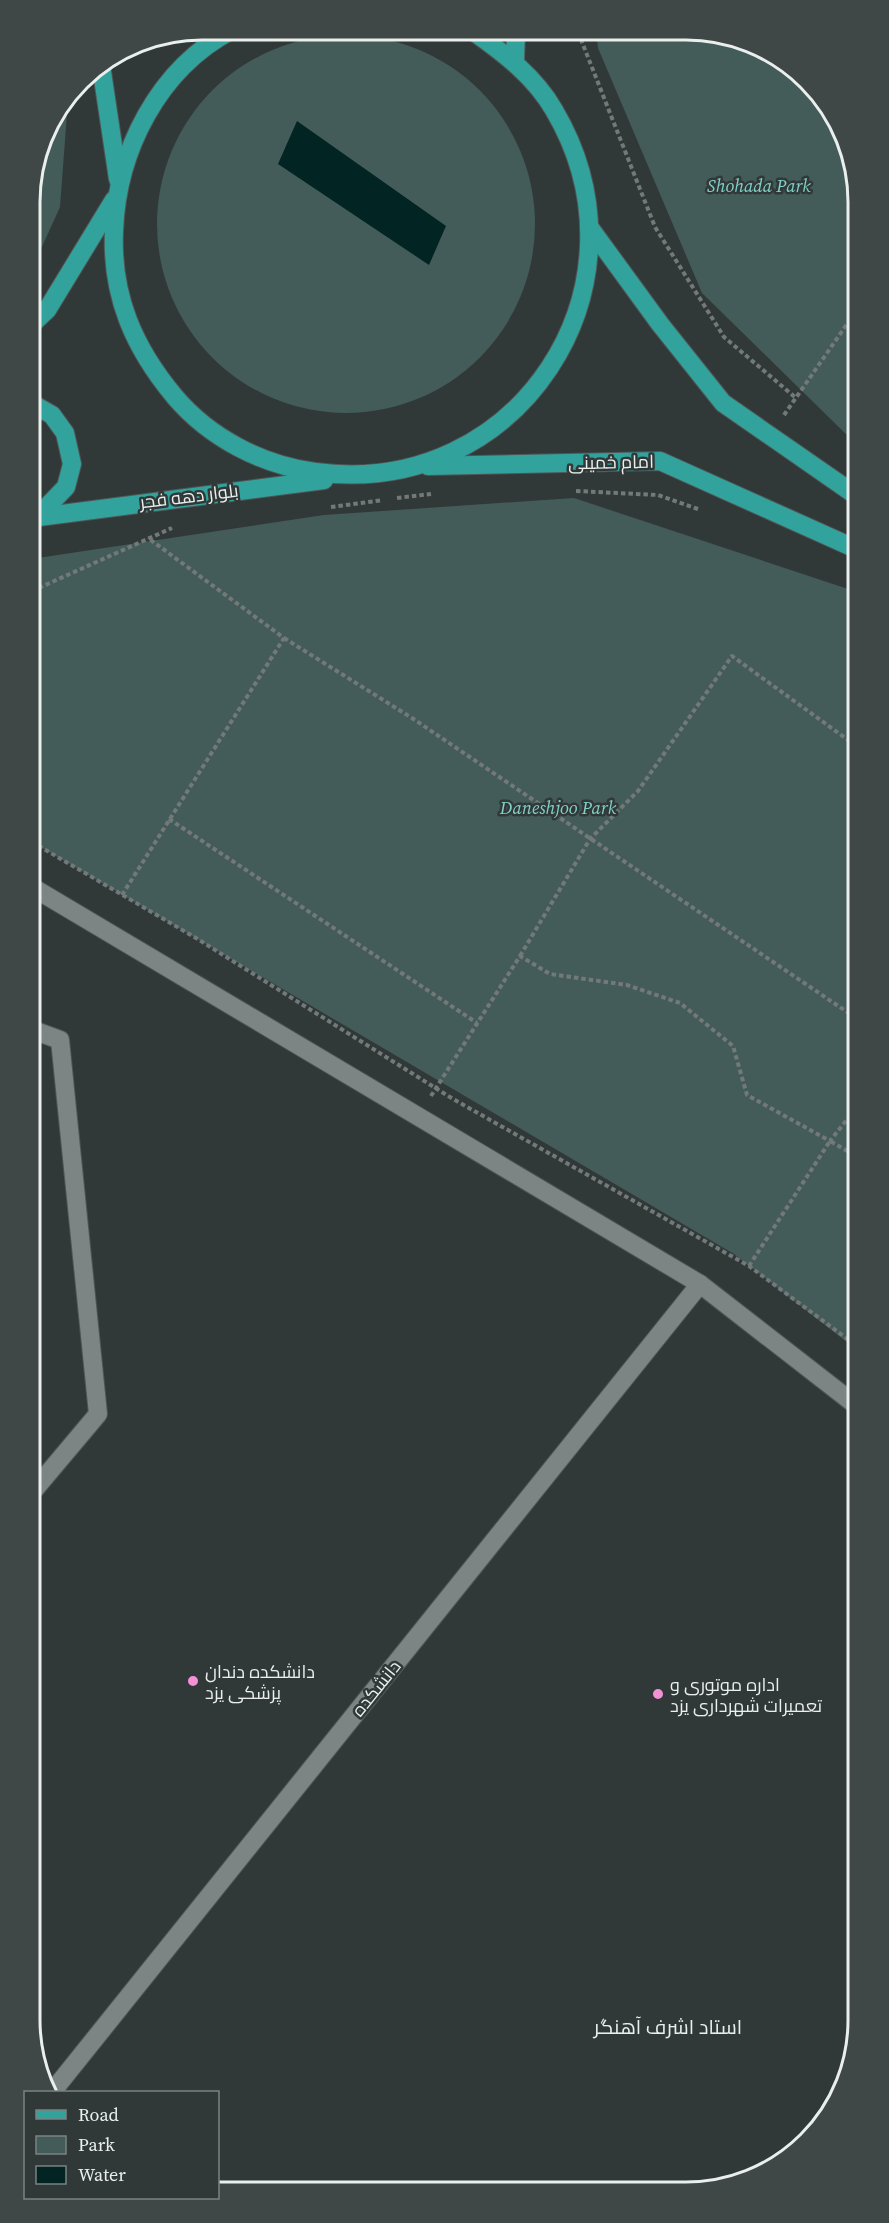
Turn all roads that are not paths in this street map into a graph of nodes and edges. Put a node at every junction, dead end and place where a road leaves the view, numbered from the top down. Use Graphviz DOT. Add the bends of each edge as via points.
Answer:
graph roads {
  1 [pos="213,41"];
  2 [pos="487,41"];
  3 [pos="516,41"];
  4 [pos="515,61"];
  5 [pos="102,76"];
  6 [pos="117,190"];
  7 [pos="591,228"];
  8 [pos="41,316"];
  9 [pos="41,409"];
  10 [pos="421,466"];
  11 [pos="347,477"];
  12 [pos="848,490"];
  13 [pos="41,510"];
  14 [pos="41,515"];
  15 [pos="848,545"];
  16 [pos="41,892"];
  17 [pos="41,1033"];
  18 [pos="700,1284"];
  19 [pos="848,1399"];
  20 [pos="41,1482"];
  21 [pos="55,2088"];
  1 -- 6 [label="main road" via="171,78 139,126"];
  2 -- 4 [label="main road"];
  3 -- 4 [label="main road"];
  4 -- 7 [label="main road" via="554,109 580,166"];
  5 -- 6 [label="main road"];
  6 -- 8 [label="main road"];
  6 -- 11 [label="main road" via="113,257 125,314 150,367 188,412 235,447 289,468"];
  7 -- 10 [label="main road" via="584,291 562,349 532,392 477,440"];
  7 -- 12 [label="main road" via="723,403"];
  9 -- 13 [label="main road" via="52,415 65,433 72,464 66,487"];
  10 -- 11 [label="main road, بلوار دهه فجر"];
  10 -- 15 [label="main road, امام خمینی" via="660,461"];
  11 -- 14 [label="main road, بلوار دهه فجر"];
  16 -- 18 [label="street"];
  17 -- 20 [label="street" via="60,1040 98,1414"];
  18 -- 19 [label="street"];
  18 -- 21 [label="street, دانشکده"];
}
